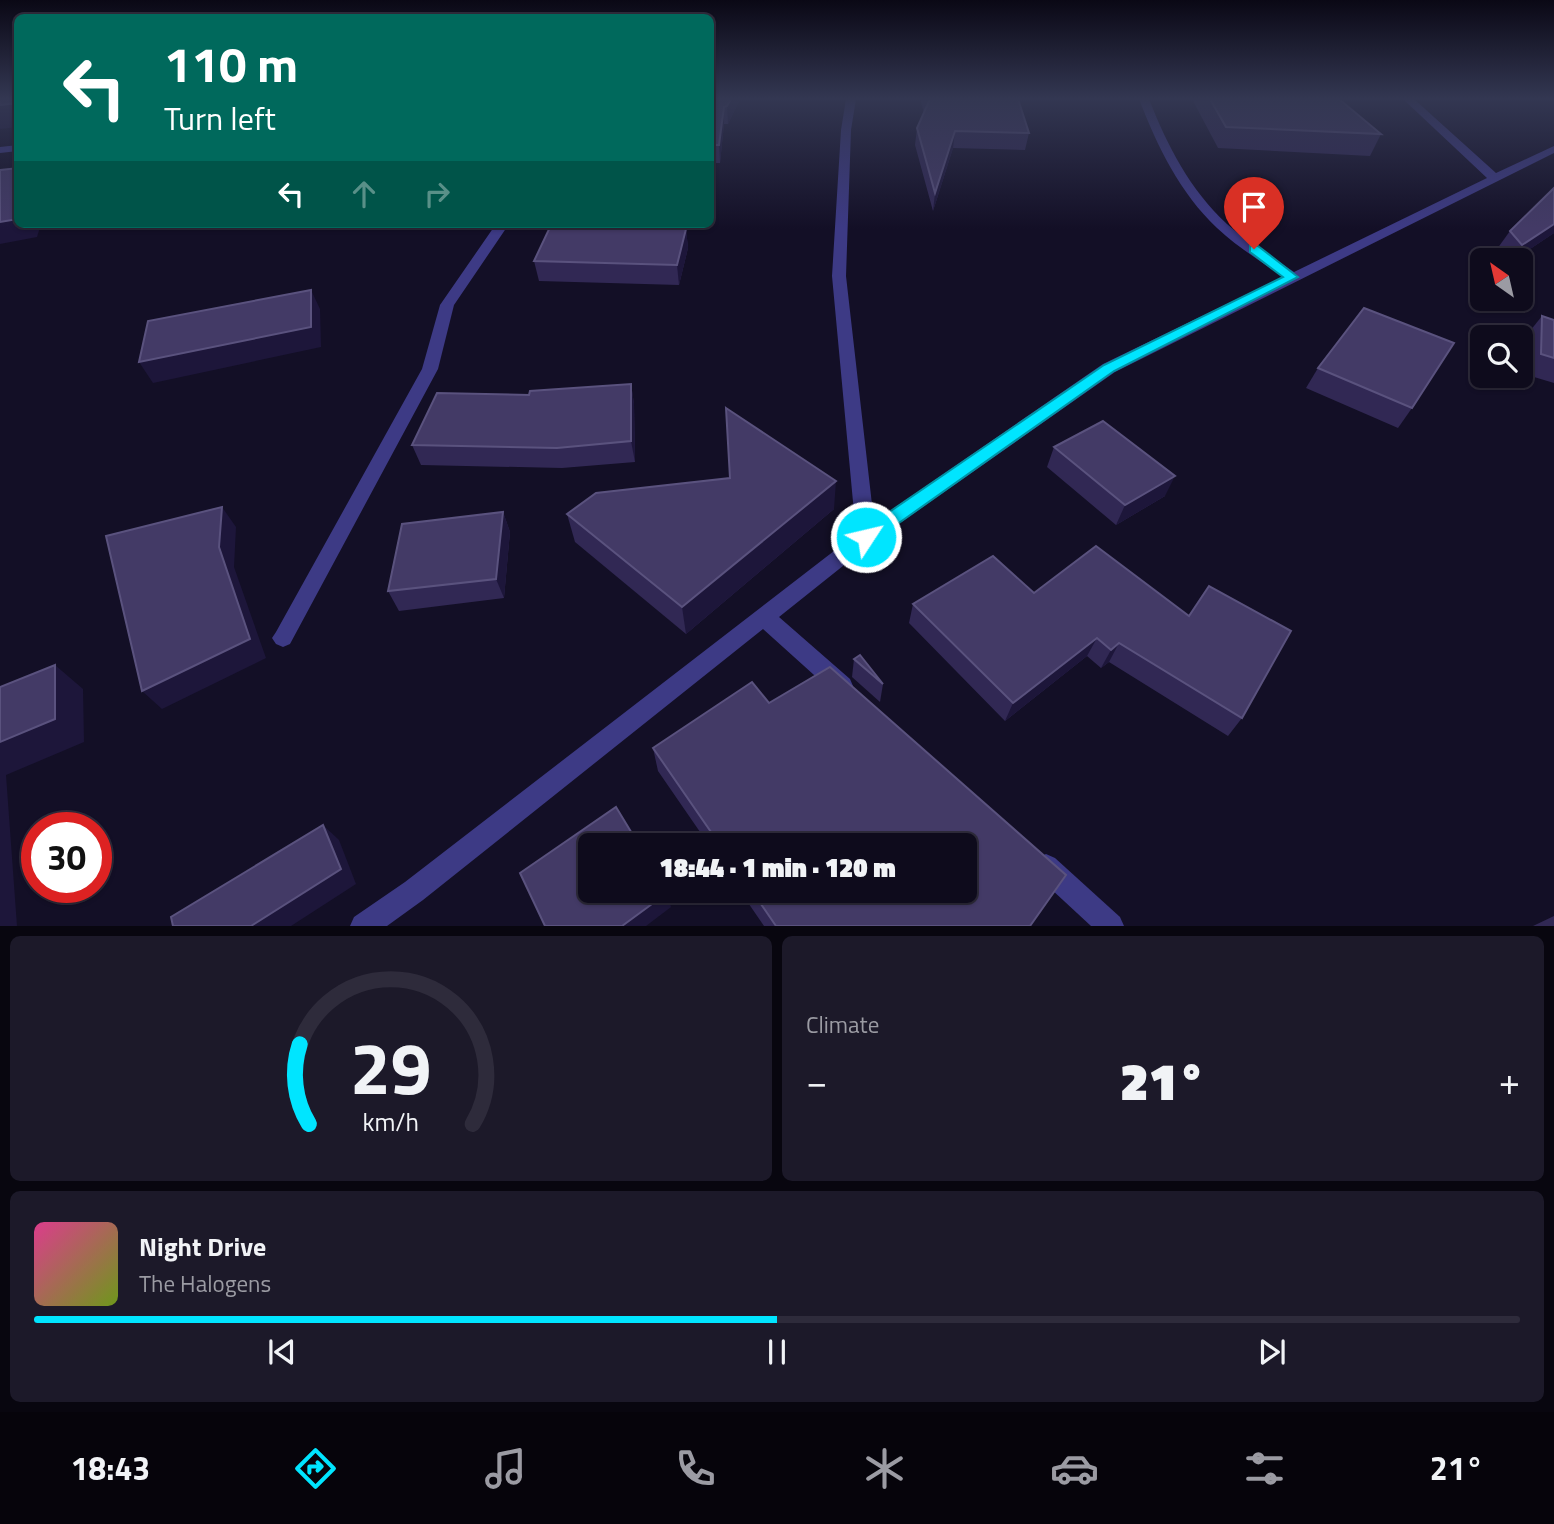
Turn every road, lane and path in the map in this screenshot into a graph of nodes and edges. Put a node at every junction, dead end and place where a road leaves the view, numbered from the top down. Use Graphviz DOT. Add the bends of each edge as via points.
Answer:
graph roads {
  1 [pos="845,142"];
  2 [pos="1162,142"];
  3 [pos="1455,142"];
  4 [pos="1554,149"];
  5 [pos="1494,178"];
  6 [pos="500,228"];
  7 [pos="1292,277"];
  8 [pos="866,537"];
  9 [pos="764,617"];
  10 [pos="283,638"];
  11 [pos="856,698"];
  12 [pos="1029,853"];
  13 [pos="363,926"];
  14 [pos="1111,926"];
  1 -- 8 [label="street" via="839,275"];
  2 -- 7 [label="street" via="1191,191 1216,221"];
  3 -- 5 [label="street"];
  4 -- 5 [label="street"];
  5 -- 7 [label="street"];
  6 -- 10 [label="street" via="447,305 430,369"];
  7 -- 8 [label="street" via="1109,368"];
  8 -- 9 [label="street"];
  9 -- 11 [label="street"];
  9 -- 13 [label="street"];
  12 -- 14 [label="street"];
}
